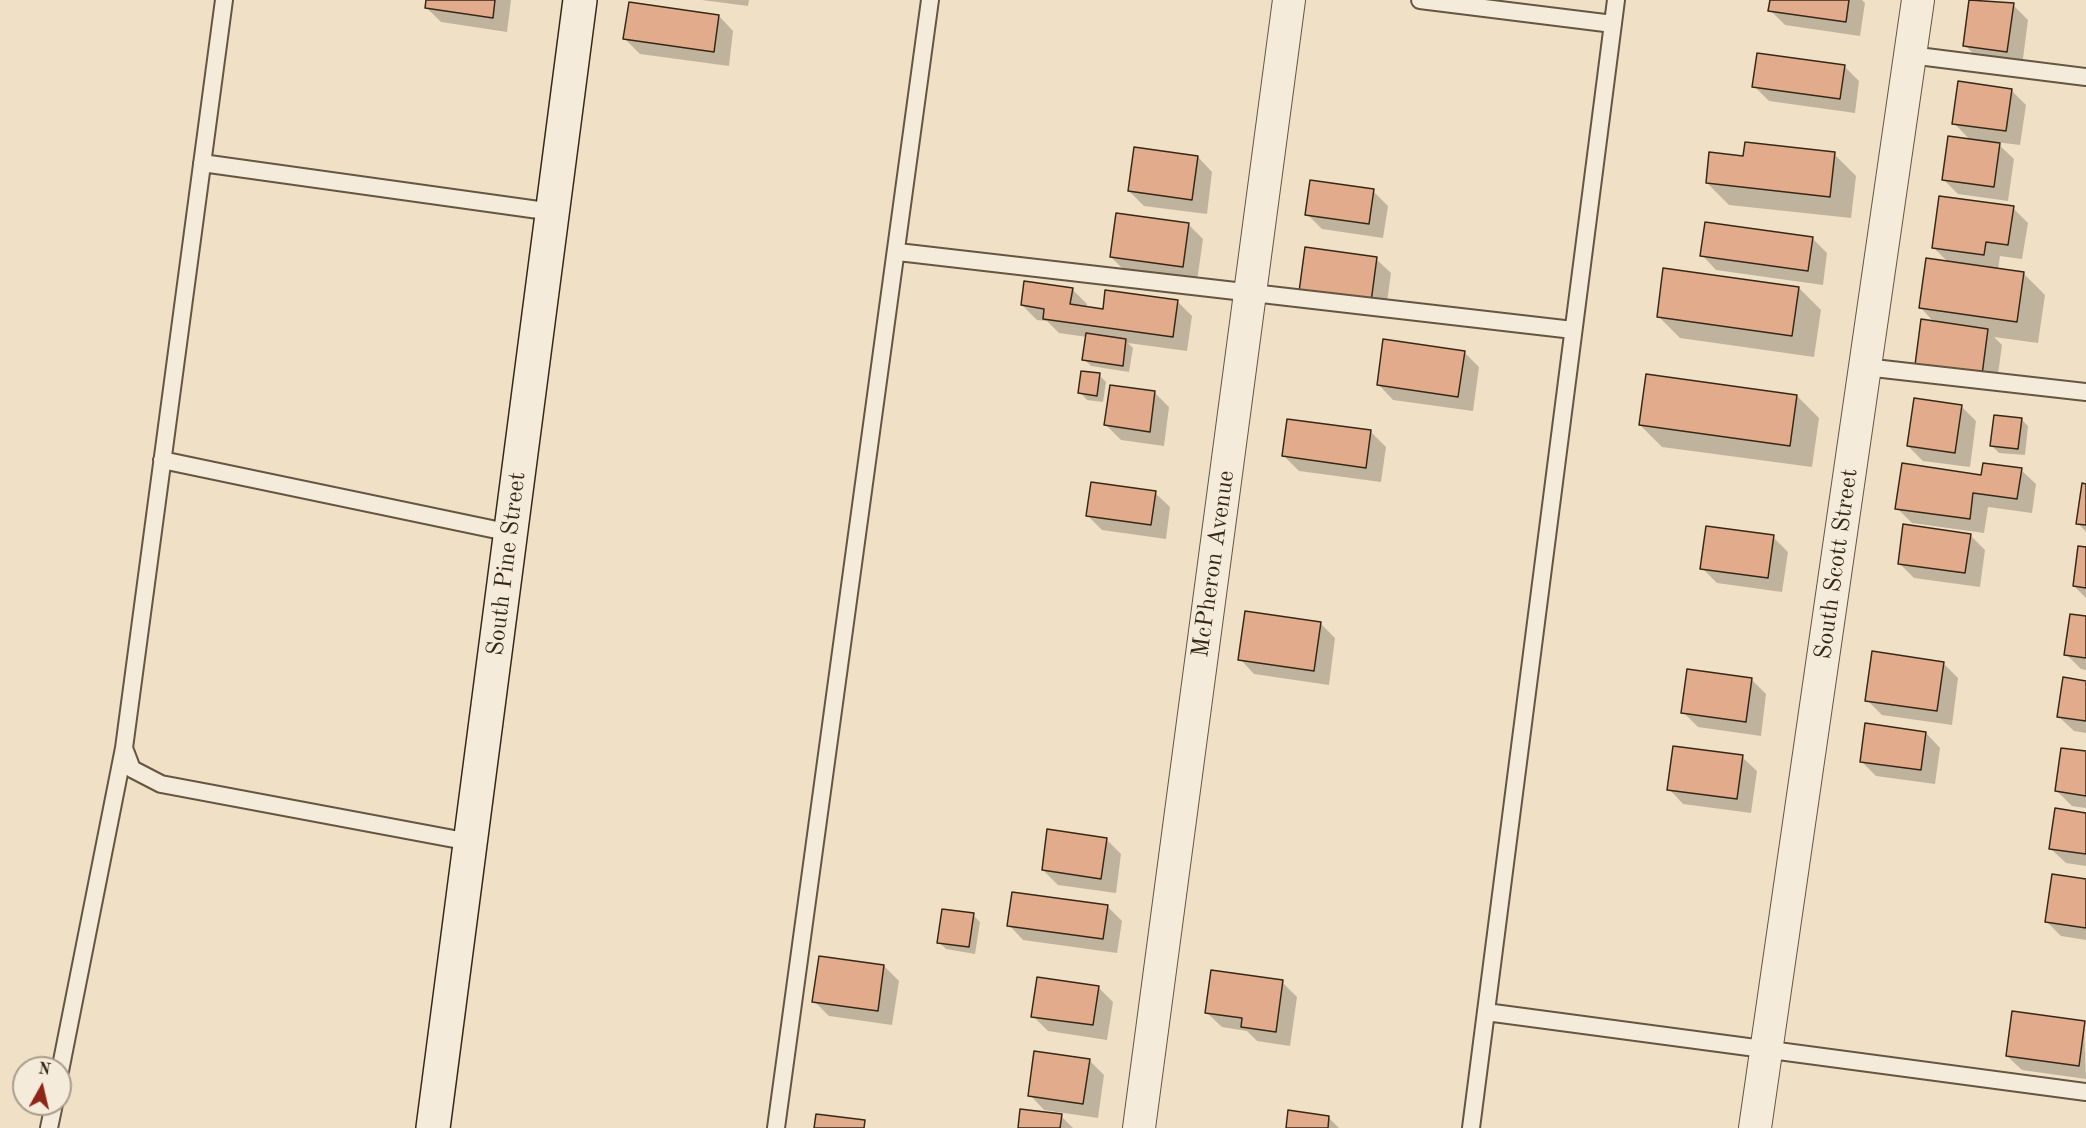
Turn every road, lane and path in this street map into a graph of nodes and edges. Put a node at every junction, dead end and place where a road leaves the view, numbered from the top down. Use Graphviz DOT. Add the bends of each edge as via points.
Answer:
graph roads {
  1 [pos="224,0"];
  2 [pos="580,0"];
  3 [pos="930,0"];
  4 [pos="1289,0"];
  5 [pos="1420,0"];
  6 [pos="1616,0"];
  7 [pos="1918,0"];
  8 [pos="1612,24"];
  9 [pos="1910,55"];
  10 [pos="2086,77"];
  11 [pos="202,163"];
  12 [pos="553,212"];
  13 [pos="898,252"];
  14 [pos="1250,292"];
  15 [pos="1573,330"];
  16 [pos="1865,367"];
  17 [pos="2086,392"];
  18 [pos="162,460"];
  19 [pos="511,533"];
  20 [pos="124,748"];
  21 [pos="470,842"];
  22 [pos="1486,1012"];
  23 [pos="1767,1050"];
  24 [pos="63,1056"];
  25 [pos="2086,1092"];
  26 [pos="433,1128"];
  27 [pos="776,1128"];
  28 [pos="1139,1128"];
  29 [pos="1471,1128"];
  30 [pos="1755,1128"];
  1 -- 11 [label="lane"];
  2 -- 12 [label="main road, South Pine Street"];
  3 -- 13 [label="lane"];
  4 -- 14 [label="street, McPheron Avenue"];
  5 -- 8 [label="lane"];
  6 -- 8 [label="lane"];
  7 -- 9 [label="street, South Scott Street"];
  8 -- 15 [label="lane"];
  9 -- 10 [label="lane"];
  9 -- 16 [label="street, South Scott Street"];
  11 -- 12 [label="lane"];
  11 -- 18 [label="lane"];
  12 -- 19 [label="main road, South Pine Street"];
  13 -- 14 [label="lane"];
  13 -- 27 [label="lane"];
  14 -- 15 [label="lane"];
  14 -- 28 [label="street, McPheron Avenue"];
  15 -- 22 [label="lane"];
  16 -- 17 [label="lane"];
  16 -- 23 [label="street, South Scott Street"];
  18 -- 19 [label="lane"];
  18 -- 20 [label="lane"];
  19 -- 21 [label="main road, South Pine Street"];
  20 -- 21 [label="lane" via="132,769 161,784"];
  20 -- 24 [label="lane"];
  21 -- 26 [label="main road, South Pine Street"];
  22 -- 23 [label="lane"];
  22 -- 29 [label="lane"];
  23 -- 25 [label="lane"];
  23 -- 30 [label="street, South Scott Street"];
}
